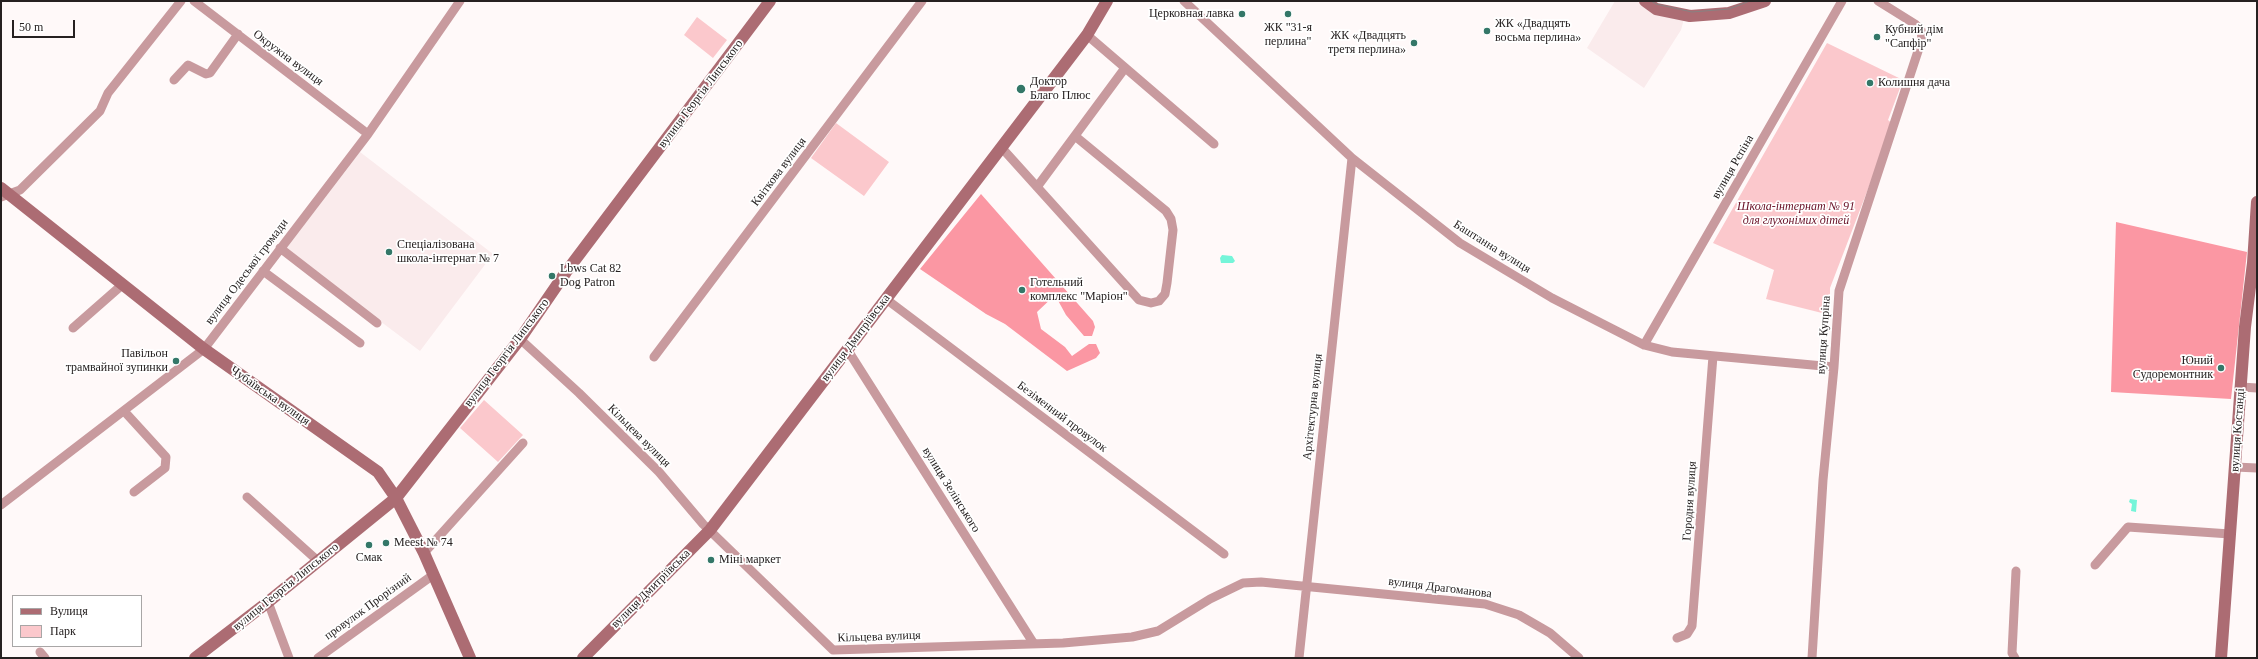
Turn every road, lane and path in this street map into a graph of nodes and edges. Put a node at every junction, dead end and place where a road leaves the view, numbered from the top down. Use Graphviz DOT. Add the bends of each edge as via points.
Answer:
graph roads {
  1 [pos="181,1"];
  2 [pos="194,1"];
  3 [pos="460,1"];
  4 [pos="770,1"];
  5 [pos="922,1"];
  6 [pos="1107,1"];
  7 [pos="1184,1"];
  8 [pos="1645,1"];
  9 [pos="1764,1"];
  10 [pos="1842,1"];
  11 [pos="1878,1"];
  12 [pos="238,34"];
  13 [pos="1087,35"];
  14 [pos="1125,68"];
  15 [pos="174,80"];
  16 [pos="368,134"];
  17 [pos="1075,136"];
  18 [pos="1214,144"];
  19 [pos="1001,147"];
  20 [pos="1352,158"];
  21 [pos="1037,187"];
  22 [pos="3,193"];
  23 [pos="2257,202"];
  24 [pos="280,248"];
  25 [pos="263,271"];
  26 [pos="122,285"];
  27 [pos="886,299"];
  28 [pos="377,323"];
  29 [pos="73,328"];
  30 [pos="520,338"];
  31 [pos="360,343"];
  32 [pos="1644,345"];
  33 [pos="204,349"];
  34 [pos="847,349"];
  35 [pos="1713,356"];
  36 [pos="654,357"];
  37 [pos="1834,367"];
  38 [pos="2241,387"];
  39 [pos="2257,388"];
  40 [pos="124,411"];
  41 [pos="523,443"];
  42 [pos="2235,467"];
  43 [pos="2257,468"];
  44 [pos="134,492"];
  45 [pos="247,497"];
  46 [pos="396,498"];
  47 [pos="1,505"];
  48 [pos="710,530"];
  49 [pos="2230,534"];
  50 [pos="424,553"];
  51 [pos="1224,554"];
  52 [pos="318,561"];
  53 [pos="2095,565"];
  54 [pos="2016,571"];
  55 [pos="433,575"];
  56 [pos="1307,586"];
  57 [pos="268,602"];
  58 [pos="1550,633"];
  59 [pos="1562,633"];
  60 [pos="1677,638"];
  61 [pos="1034,644"];
  62 [pos="832,654"];
  63 [pos="194,658"];
  64 [pos="289,658"];
  65 [pos="318,658"];
  66 [pos="470,658"];
  67 [pos="584,658"];
  68 [pos="1299,658"];
  69 [pos="1579,658"];
  70 [pos="1812,658"];
  71 [pos="2015,658"];
  72 [pos="2221,658"];
  1 -- 22 [label="street" via="108,93 100,110 20,190"];
  2 -- 12 [label="street, Окружна вулиця"];
  3 -- 16 [label="street, вулиця Одеської громади"];
  4 -- 30 [label="street, вулиця Георгія Липського" via="566,272"];
  5 -- 36 [label="street, Квіткова вулиця"];
  6 -- 13 [label="street, вулиця Дмитріївська"];
  7 -- 20 [label="street, Баштанна вулиця"];
  8 -- 9 [label="street" via="1656,9 1690,16 1729,13"];
  10 -- 32 [label="street, вулиця Рєпіна"];
  11 -- 37 [label="street, вулиця Купріна" via="1915,24 1921,30 1922,39 1839,291"];
  12 -- 15 [label="street" via="210,73 206,74 188,65"];
  12 -- 16 [label="street, Окружна вулиця"];
  13 -- 14 [label="street"];
  13 -- 19 [label="street, вулиця Дмитріївська"];
  14 -- 17 [label="street"];
  14 -- 18 [label="street"];
  16 -- 24 [label="street, вулиця Одеської громади"];
  17 -- 21 [label="street"];
  17 -- 21 [label="street" via="1166,211 1171,219 1173,230 1165,294 1151,303 1139,300"];
  19 -- 21 [label="street"];
  19 -- 27 [label="street, вулиця Дмитріївська"];
  20 -- 32 [label="street, Баштанна вулиця" via="1460,243 1552,298"];
  20 -- 56 [label="street, Архітектурна вулиця"];
  22 -- 26 [label="street, Чубаївська вулиця"];
  23 -- 38 [label="street, вулиця Костанді"];
  24 -- 25 [label="street, вулиця Одеської громади"];
  24 -- 28 [label="street"];
  25 -- 31 [label="street"];
  25 -- 33 [label="street, вулиця Одеської громади"];
  26 -- 29 [label="street"];
  26 -- 33 [label="street, Чубаївська вулиця"];
  27 -- 34 [label="street, вулиця Дмитріївська"];
  27 -- 51 [label="street, Безіменний провулок"];
  30 -- 46 [label="street, вулиця Георгія Липського"];
  30 -- 48 [label="street, Кільцева вулиця" via="659,472"];
  32 -- 35 [label="street, Баштанна вулиця" via="1672,352"];
  33 -- 40 [label="street, вулиця Одеської громади"];
  33 -- 46 [label="street, Чубаївська вулиця" via="378,472"];
  34 -- 48 [label="street, вулиця Дмитріївська"];
  34 -- 61 [label="street, вулиця Зелінського"];
  35 -- 37 [label="street, Баштанна вулиця"];
  35 -- 60 [label="street, Городня вулиця" via="1692,626 1687,634"];
  37 -- 70 [label="street, вулиця Купріна" via="1823,480"];
  38 -- 39 [label="street"];
  38 -- 42 [label="street, вулиця Костанді"];
  40 -- 44 [label="street" via="166,457 165,468"];
  40 -- 47 [label="street, вулиця Одеської громади"];
  41 -- 50 [label="street"];
  42 -- 43 [label="street"];
  42 -- 49 [label="street, вулиця Костанді"];
  45 -- 52 [label="street"];
  46 -- 50 [label="street, Чубаївська вулиця"];
  46 -- 52 [label="street, вулиця Георгія Липського"];
  48 -- 62 [label="street, Кільцева вулиця"];
  48 -- 67 [label="street, вулиця Дмитріївська"];
  49 -- 53 [label="street" via="2128,527"];
  49 -- 72 [label="street, вулиця Костанді"];
  50 -- 55 [label="street, Чубаївська вулиця"];
  52 -- 57 [label="street, вулиця Георгія Липського"];
  54 -- 71 [label="street" via="2012,653"];
  55 -- 65 [label="street, провулок Прорізний"];
  55 -- 66 [label="street, Чубаївська вулиця"];
  56 -- 58 [label="street, вулиця Драгоманова" via="1485,604 1519,615"];
  56 -- 61 [label="street, Кільцева вулиця" via="1261,582 1243,584 1210,599 1158,631 1132,637"];
  56 -- 68 [label="street, Архітектурна вулиця"];
  57 -- 63 [label="street, вулиця Георгія Липського"];
  57 -- 64 [label="street"];
  58 -- 59 [label="street"];
  58 -- 69 [label="street, вулиця Драгоманова"];
  61 -- 62 [label="street, Кільцева вулиця"];
}
